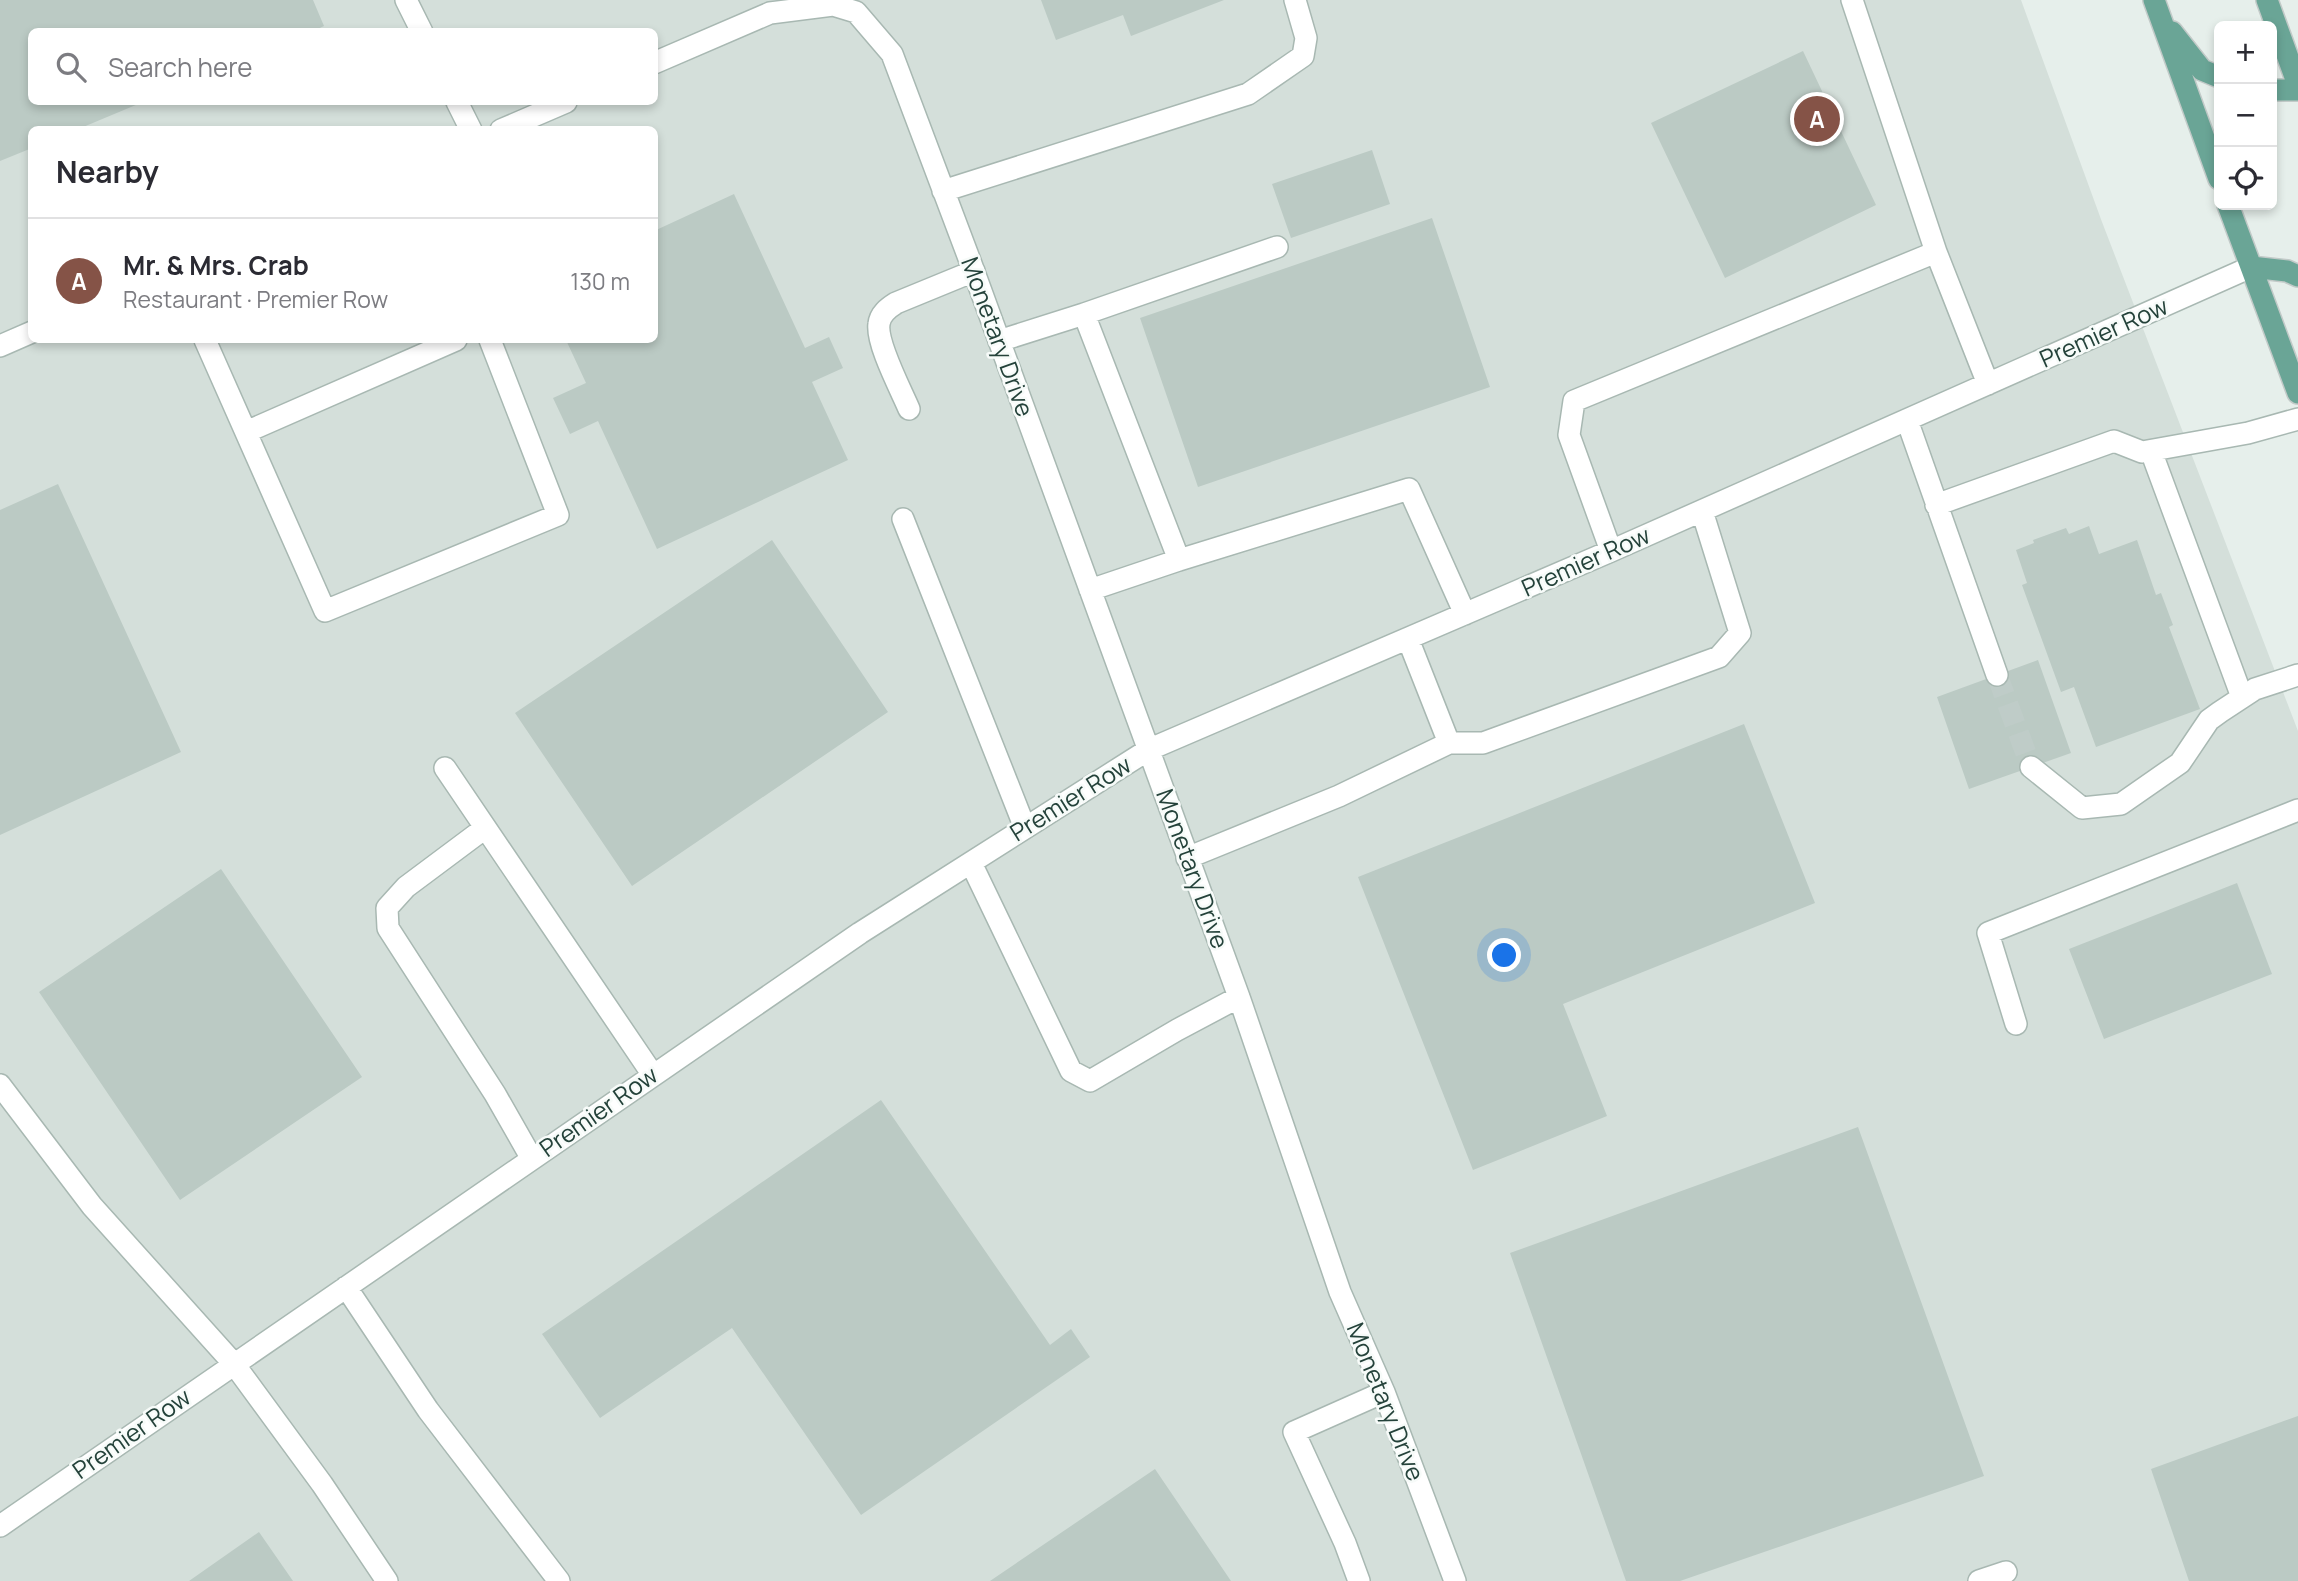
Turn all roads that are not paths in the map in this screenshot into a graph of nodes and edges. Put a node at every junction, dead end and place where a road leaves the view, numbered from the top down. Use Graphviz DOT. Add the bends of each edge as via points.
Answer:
graph roads {
  1 [pos="406,0"];
  2 [pos="1295,0"];
  3 [pos="1852,0"];
  4 [pos="2267,0"];
  5 [pos="2157,8"];
  6 [pos="420,28"];
  7 [pos="658,61"];
  8 [pos="2214,75"];
  9 [pos="2298,87"];
  10 [pos="2277,89"];
  11 [pos="458,105"];
  12 [pos="559,105"];
  13 [pos="469,126"];
  14 [pos="510,126"];
  15 [pos="2214,165"];
  16 [pos="943,191"];
  17 [pos="2230,210"];
  18 [pos="1277,247"];
  19 [pos="1936,252"];
  20 [pos="2251,267"];
  21 [pos="974,271"];
  22 [pos="2298,276"];
  23 [pos="1084,314"];
  24 [pos="28,334"];
  25 [pos="999,341"];
  26 [pos="206,343"];
  27 [pos="449,343"];
  28 [pos="492,343"];
  29 [pos="0,346"];
  30 [pos="1988,384"];
  31 [pos="2298,393"];
  32 [pos="909,409"];
  33 [pos="2298,419"];
  34 [pos="1907,420"];
  35 [pos="246,432"];
  36 [pos="2151,450"];
  37 [pos="1936,505"];
  38 [pos="1702,511"];
  39 [pos="903,519"];
  40 [pos="1611,551"];
  41 [pos="1179,560"];
  42 [pos="1090,590"];
  43 [pos="1465,614"];
  44 [pos="1408,639"];
  45 [pos="2298,675"];
  46 [pos="1997,676"];
  47 [pos="2242,696"];
  48 [pos="1449,743"];
  49 [pos="1148,750"];
  50 [pos="2031,767"];
  51 [pos="445,768"];
  52 [pos="2298,810"];
  53 [pos="485,828"];
  54 [pos="1025,828"];
  55 [pos="1187,858"];
  56 [pos="971,863"];
  57 [pos="1239,997"];
  58 [pos="2016,1024"];
  59 [pos="653,1075"];
  60 [pos="0,1085"];
  61 [pos="532,1159"];
  62 [pos="346,1287"];
  63 [pos="234,1364"];
  64 [pos="1384,1392"];
  65 [pos="0,1525"];
  66 [pos="2006,1572"];
  67 [pos="387,1581"];
  68 [pos="559,1581"];
  69 [pos="1359,1581"];
  70 [pos="1455,1581"];
  71 [pos="1979,1581"];
  1 -- 6 [label="street"];
  2 -- 16 [label="street" via="1306,38 1303,56 1248,94"];
  3 -- 19 [label="street"];
  4 -- 9 [label="main road"];
  5 -- 8 [label="main road" via="2202,70"];
  5 -- 15 [label="main road"];
  7 -- 16 [label="street, Monetary Drive" via="770,13 833,5 856,12 892,54"];
  9 -- 10 [label="main road"];
  11 -- 13 [label="street"];
  12 -- 14 [label="street"];
  16 -- 21 [label="street, Monetary Drive"];
  17 -- 20 [label="main road"];
  18 -- 23 [label="street"];
  19 -- 30 [label="street"];
  19 -- 40 [label="street" via="1574,401 1569,435"];
  20 -- 22 [label="main road"];
  20 -- 30 [label="street, Premier Row"];
  20 -- 31 [label="main road"];
  21 -- 25 [label="street, Monetary Drive"];
  21 -- 32 [label="street" via="885,310 879,323 880,340"];
  23 -- 25 [label="street"];
  23 -- 41 [label="street"];
  24 -- 29 [label="street"];
  25 -- 42 [label="street, Monetary Drive"];
  26 -- 35 [label="street"];
  27 -- 35 [label="street"];
  28 -- 35 [label="street" via="558,515 325,611"];
  30 -- 34 [label="street, Premier Row"];
  33 -- 36 [label="street"];
  34 -- 37 [label="street"];
  34 -- 38 [label="street, Premier Row"];
  36 -- 37 [label="street" via="2142,452 2114,441"];
  36 -- 47 [label="street"];
  37 -- 46 [label="street"];
  38 -- 40 [label="street, Premier Row"];
  38 -- 48 [label="street" via="1740,633 1719,657 1483,743"];
  39 -- 54 [label="street"];
  40 -- 43 [label="street, Premier Row"];
  41 -- 42 [label="street"];
  41 -- 43 [label="street" via="1409,489"];
  42 -- 49 [label="street, Monetary Drive"];
  43 -- 44 [label="street, Premier Row"];
  44 -- 48 [label="street"];
  44 -- 49 [label="street, Premier Row"];
  45 -- 47 [label="street"];
  47 -- 50 [label="street" via="2209,720 2180,763 2121,804 2082,808"];
  48 -- 55 [label="street" via="1339,796"];
  49 -- 54 [label="street, Premier Row"];
  49 -- 55 [label="street, Monetary Drive"];
  51 -- 53 [label="street"];
  52 -- 58 [label="street" via="1989,933"];
  53 -- 59 [label="street"];
  53 -- 61 [label="street" via="407,887 387,908 388,928"];
  54 -- 56 [label="street, Premier Row"];
  55 -- 57 [label="street, Monetary Drive"];
  56 -- 57 [label="street" via="1071,1071 1090,1081"];
  56 -- 59 [label="street, Premier Row"];
  57 -- 64 [label="street, Monetary Drive" via="1340,1292"];
  59 -- 61 [label="street, Premier Row"];
  60 -- 63 [label="street" via="92,1206"];
  61 -- 62 [label="street, Premier Row"];
  62 -- 63 [label="street, Premier Row"];
  62 -- 68 [label="street" via="428,1410"];
  63 -- 65 [label="street, Premier Row"];
  63 -- 67 [label="street"];
  64 -- 69 [label="street" via="1294,1432"];
  64 -- 70 [label="street, Monetary Drive"];
  66 -- 71 [label="street"];
}
